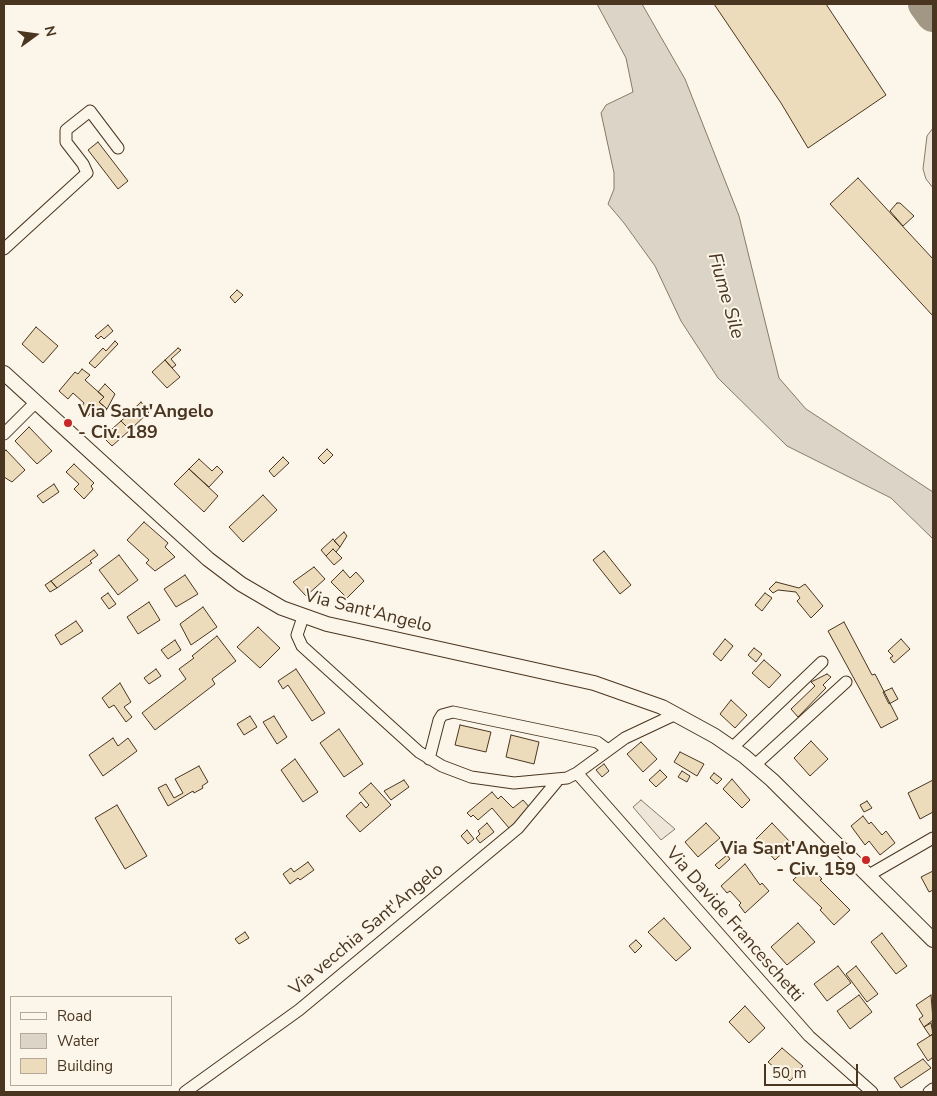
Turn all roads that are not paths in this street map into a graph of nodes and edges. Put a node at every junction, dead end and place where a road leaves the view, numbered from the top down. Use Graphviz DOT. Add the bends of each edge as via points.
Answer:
graph roads {
  1 [pos="118,148"];
  2 [pos="4,249"];
  3 [pos="4,373"];
  4 [pos="36,402"];
  5 [pos="4,434"];
  6 [pos="303,617"];
  7 [pos="822,662"];
  8 [pos="846,682"];
  9 [pos="676,714"];
  10 [pos="732,748"];
  11 [pos="608,750"];
  12 [pos="429,758"];
  13 [pos="755,765"];
  14 [pos="577,773"];
  15 [pos="558,780"];
  16 [pos="933,838"];
  17 [pos="869,875"];
  18 [pos="933,940"];
  19 [pos="933,1089"];
  20 [pos="185,1092"];
  21 [pos="872,1092"];
  22 [pos="929,1092"];
  1 -- 2 [label="street" via="90,111 66,130 66,142 87,173"];
  3 -- 4 [label="street, Via Sant'Angelo"];
  4 -- 5 [label="street"];
  4 -- 6 [label="street, Via Sant'Angelo" via="208,559 256,594"];
  6 -- 9 [label="street, Via Sant'Angelo" via="594,684 648,701"];
  6 -- 12 [label="street, Via vecchia Sant'Angelo" via="296,635 299,643 407,743"];
  7 -- 10 [label="street"];
  8 -- 13 [label="street"];
  9 -- 10 [label="street, Via Sant'Angelo"];
  9 -- 11 [label="street, Via vecchia Sant'Angelo" via="633,733"];
  10 -- 13 [label="street, Via Sant'Angelo"];
  11 -- 12 [label="street" via="597,742 453,712 442,715 439,720"];
  11 -- 14 [label="street, Via vecchia Sant'Angelo"];
  12 -- 15 [label="street, Via vecchia Sant'Angelo" via="455,772 489,781"];
  13 -- 17 [label="street, Via Sant'Angelo"];
  14 -- 15 [label="street, Via vecchia Sant'Angelo"];
  14 -- 21 [label="street, Via Davide Franceschetti" via="802,1029"];
  15 -- 20 [label="street, Via vecchia Sant'Angelo" via="518,828 299,1010"];
  16 -- 17 [label="street"];
  17 -- 18 [label="street, Via Sant'Angelo"];
  19 -- 22 [label="street"];
}
